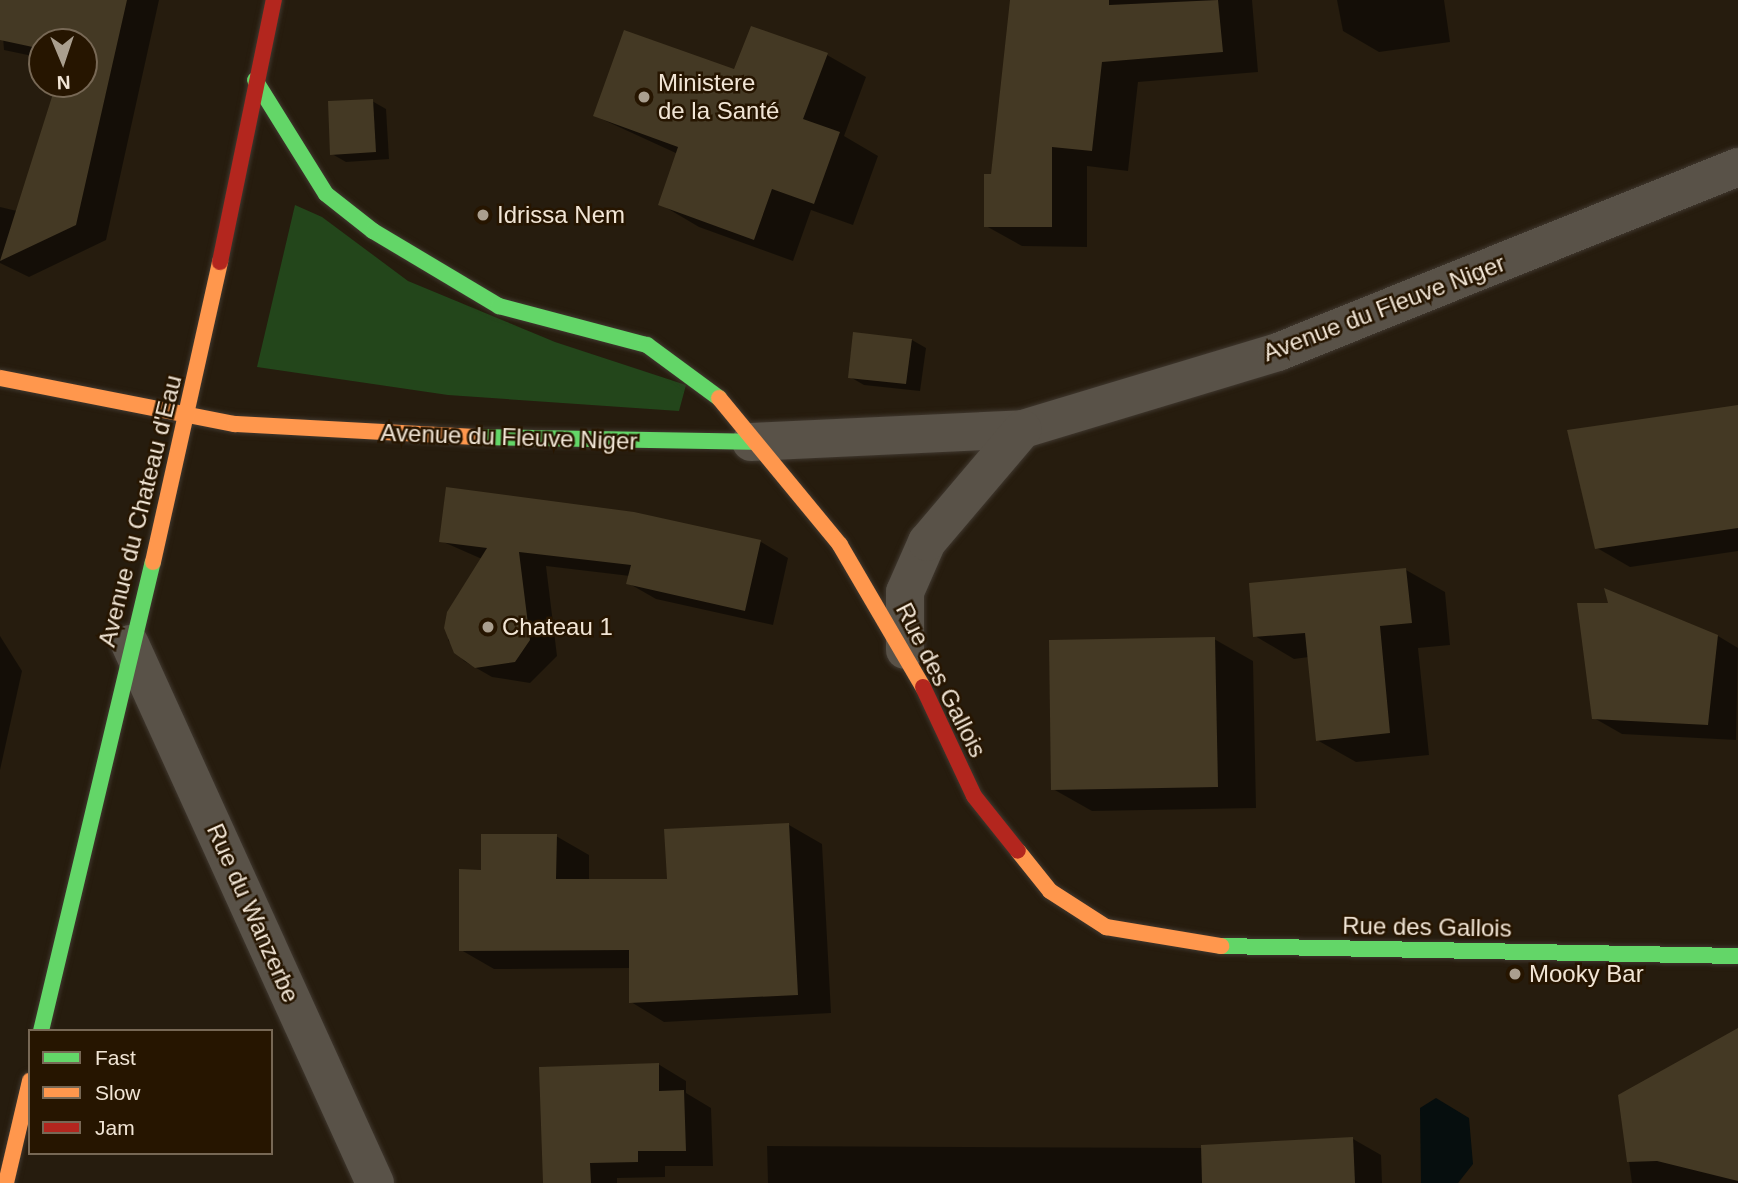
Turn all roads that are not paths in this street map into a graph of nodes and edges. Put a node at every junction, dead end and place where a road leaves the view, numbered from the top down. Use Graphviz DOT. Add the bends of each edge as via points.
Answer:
graph roads {
  1 [pos="274,0"];
  2 [pos="255,80"];
  3 [pos="1738,167"];
  4 [pos="0,377"];
  5 [pos="188,418"];
  6 [pos="1023,429"];
  7 [pos="751,442"];
  8 [pos="130,644"];
  9 [pos="905,649"];
  10 [pos="1738,956"];
  11 [pos="41,1029"];
  12 [pos="28,1090"];
  13 [pos="6,1183"];
  14 [pos="375,1183"];
  1 -- 2 [label="street, Avenue du Chateau d'Eau"];
  2 -- 5 [label="street, Avenue du Chateau d'Eau"];
  2 -- 7 [label="street, Rue des Gallois" via="326,194 373,231 499,306 648,345 717,395"];
  3 -- 6 [label="street, Avenue du Fleuve Niger" via="1279,352"];
  4 -- 5 [label="street, Avenue du Fleuve Niger"];
  5 -- 7 [label="street, Avenue du Fleuve Niger" via="395,435"];
  5 -- 8 [label="street, Avenue du Chateau d'Eau"];
  6 -- 7 [label="street, Avenue du Fleuve Niger"];
  6 -- 9 [label="street" via="927,542 905,592"];
  7 -- 9 [label="street, Rue des Gallois" via="840,545"];
  8 -- 11 [label="street, Avenue du Chateau d'Eau"];
  8 -- 14 [label="street, Rue du Wanzerbe"];
  9 -- 10 [label="street, Rue des Gallois" via="974,796 1050,891 1106,927 1197,946"];
  12 -- 13 [label="street"];
}
